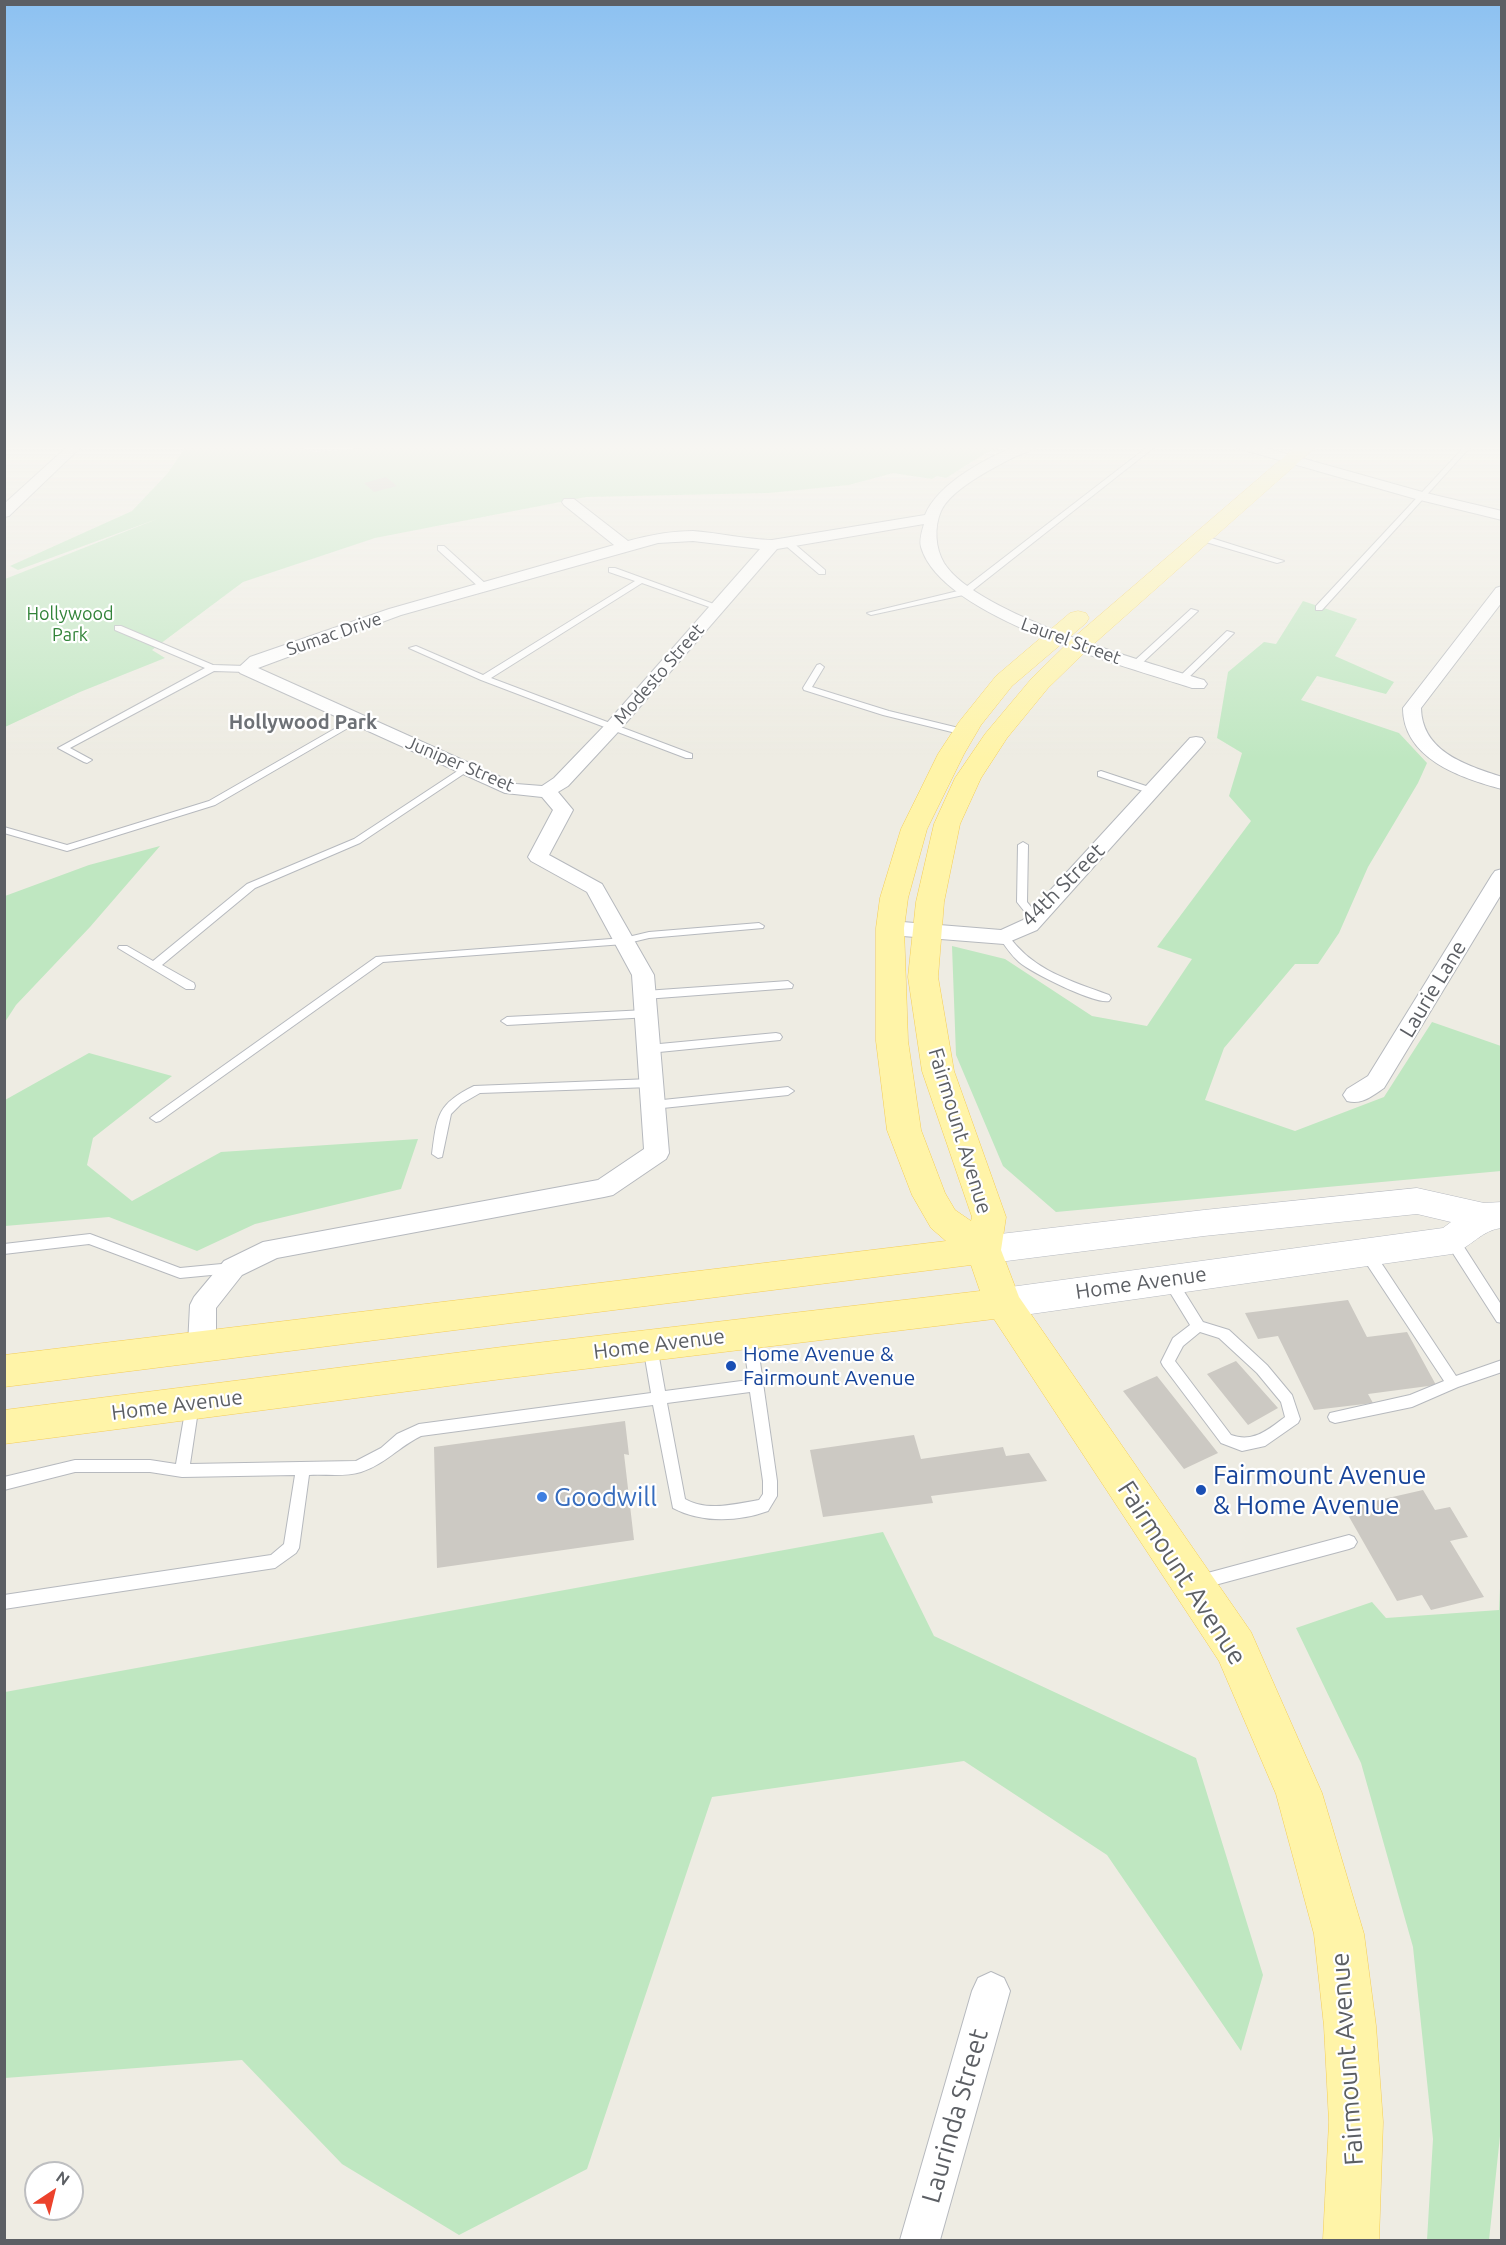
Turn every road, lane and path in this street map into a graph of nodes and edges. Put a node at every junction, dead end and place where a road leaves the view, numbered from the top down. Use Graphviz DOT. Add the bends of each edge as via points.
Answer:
graph roads {
  1 [pos="443,550"];
  2 [pos="616,550"];
  3 [pos="774,550"];
  4 [pos="789,550"];
  5 [pos="930,550"];
  6 [pos="1019,550"];
  7 [pos="1187,550"];
  8 [pos="1242,550"];
  9 [pos="1372,550"];
  10 [pos="1280,561"];
  11 [pos="612,570"];
  12 [pos="822,572"];
  13 [pos="641,580"];
  14 [pos="484,587"];
  15 [pos="1502,591"];
  16 [pos="965,592"];
  17 [pos="1095,603"];
  18 [pos="718,606"];
  19 [pos="1319,608"];
  20 [pos="1194,611"];
  21 [pos="871,614"];
  22 [pos="118,628"];
  23 [pos="1230,633"];
  24 [pos="1069,640"];
  25 [pos="413,648"];
  26 [pos="1136,664"];
  27 [pos="820,667"];
  28 [pos="212,668"];
  29 [pos="246,669"];
  30 [pos="484,678"];
  31 [pos="1190,682"];
  32 [pos="357,719"];
  33 [pos="612,728"];
  34 [pos="964,732"];
  35 [pos="1196,742"];
  36 [pos="689,756"];
  37 [pos="87,760"];
  38 [pos="465,769"];
  39 [pos="1101,774"];
  40 [pos="1502,783"];
  41 [pos="542,791"];
  42 [pos="1152,791"];
  43 [pos="4,831"];
  44 [pos="1023,845"];
  45 [pos="1499,885"];
  46 [pos="1036,919"];
  47 [pos="759,926"];
  48 [pos="890,928"];
  49 [pos="926,931"];
  50 [pos="1004,937"];
  51 [pos="624,941"];
  52 [pos="123,948"];
  53 [pos="155,965"];
  54 [pos="788,984"];
  55 [pos="190,986"];
  56 [pos="1105,998"];
  57 [pos="645,1004"];
  58 [pos="507,1021"];
  59 [pos="776,1037"];
  60 [pos="649,1049"];
  61 [pos="788,1091"];
  62 [pos="652,1094"];
  63 [pos="1355,1095"];
  64 [pos="156,1118"];
  65 [pos="438,1154"];
  66 [pos="1493,1216"];
  67 [pos="1452,1240"];
  68 [pos="4,1249"];
  69 [pos="983,1250"];
  70 [pos="1366,1251"];
  71 [pos="233,1268"];
  72 [pos="1170,1280"];
  73 [pos="1003,1303"];
  74 [pos="1502,1318"];
  75 [pos="1198,1326"];
  76 [pos="749,1333"];
  77 [pos="649,1345"];
  78 [pos="202,1346"];
  79 [pos="1502,1366"];
  80 [pos="4,1371"];
  81 [pos="1453,1383"];
  82 [pos="757,1385"];
  83 [pos="658,1398"];
  84 [pos="192,1403"];
  85 [pos="1335,1417"];
  86 [pos="4,1427"];
  87 [pos="303,1468"];
  88 [pos="182,1471"];
  89 [pos="7,1484"];
  90 [pos="1349,1542"];
  91 [pos="1193,1584"];
  92 [pos="4,1602"];
  93 [pos="991,1991"];
  94 [pos="920,2241"];
  95 [pos="1351,2241"];
  1 -- 14 [label="lane"];
  2 -- 14 [label="street, Sumac Drive"];
  3 -- 18 [label="street, Modesto Street"];
  4 -- 12 [label="lane"];
  5 -- 16 [label="street, Laurel Street" via="936,564"];
  6 -- 16 [label="lane"];
  7 -- 24 [label="main road, Fairmount Avenue"];
  8 -- 10 [label="lane"];
  9 -- 19 [label="lane"];
  11 -- 13 [label="lane"];
  13 -- 18 [label="lane"];
  13 -- 30 [label="lane"];
  14 -- 29 [label="street, Sumac Drive" via="395,612 256,661"];
  15 -- 40 [label="street" via="1412,708 1410,717 1419,740 1434,754"];
  16 -- 21 [label="lane"];
  16 -- 24 [label="street, Laurel Street" via="1013,620"];
  17 -- 24 [label="main road, Fairmount Avenue"];
  18 -- 33 [label="street, Modesto Street"];
  20 -- 26 [label="lane"];
  22 -- 28 [label="lane, Juniper Street"];
  23 -- 31 [label="lane"];
  24 -- 26 [label="street, Laurel Street"];
  24 -- 34 [label="main road, Fairmount Avenue" via="1004,681"];
  24 -- 49 [label="main road, Fairmount Avenue" via="968,778 947,824"];
  25 -- 30 [label="lane"];
  26 -- 31 [label="street, Laurel Street"];
  27 -- 34 [label="lane" via="807,688"];
  28 -- 29 [label="lane, Juniper Street"];
  28 -- 37 [label="lane" via="63,748"];
  29 -- 32 [label="street, Juniper Street"];
  30 -- 33 [label="lane"];
  32 -- 38 [label="street, Juniper Street"];
  32 -- 43 [label="lane" via="212,803 67,848"];
  33 -- 36 [label="lane"];
  33 -- 41 [label="street, Modesto Street" via="561,782"];
  34 -- 48 [label="main road, Fairmount Avenue" via="914,829 894,898"];
  35 -- 42 [label="street, 44th Street"];
  38 -- 41 [label="street, Juniper Street" via="512,789"];
  38 -- 53 [label="lane" via="357,840 251,886"];
  39 -- 42 [label="lane"];
  41 -- 51 [label="street" via="563,810 538,857 595,888"];
  42 -- 46 [label="street, 44th Street"];
  44 -- 46 [label="lane" via="1022,902"];
  45 -- 63 [label="street, Laurie Lane" via="1376,1082"];
  46 -- 50 [label="street, 44th Street"];
  47 -- 51 [label="lane" via="649,934"];
  48 -- 49 [label="street, 44th Street"];
  48 -- 69 [label="main road, Fairmount Avenue" via="892,1041 904,1130 929,1195 943,1219"];
  49 -- 50 [label="street, 44th Street"];
  49 -- 69 [label="main road, Fairmount Avenue" via="923,977 938,1071 989,1217"];
  50 -- 56 [label="lane" via="1012,952 1038,970"];
  51 -- 57 [label="street" via="643,975"];
  51 -- 64 [label="lane" via="380,959"];
  52 -- 53 [label="lane"];
  53 -- 55 [label="lane"];
  54 -- 57 [label="lane"];
  57 -- 58 [label="lane"];
  57 -- 60 [label="street"];
  59 -- 60 [label="lane"];
  60 -- 62 [label="street"];
  61 -- 62 [label="lane"];
  62 -- 65 [label="lane" via="478,1089 458,1098 443,1114"];
  62 -- 71 [label="street" via="657,1153 604,1188 272,1249"];
  66 -- 67 [label="main road, Home Avenue"];
  66 -- 69 [label="main road, Home Avenue" via="1417,1201"];
  67 -- 70 [label="main road, Home Avenue"];
  67 -- 74 [label="lane"];
  68 -- 71 [label="lane" via="90,1239 180,1273"];
  69 -- 73 [label="main road, Fairmount Avenue"];
  69 -- 78 [label="main road, Home Avenue"];
  70 -- 72 [label="main road, Home Avenue"];
  70 -- 81 [label="lane"];
  71 -- 78 [label="street" via="204,1305"];
  72 -- 73 [label="main road, Home Avenue"];
  72 -- 75 [label="lane"];
  73 -- 76 [label="main road, Home Avenue"];
  73 -- 91 [label="main road, Fairmount Avenue"];
  75 -- 75 [label="lane" via="1178,1342 1168,1362 1226,1439 1242,1445 1265,1440 1293,1419 1287,1399 1262,1369 1224,1334"];
  76 -- 77 [label="main road, Home Avenue"];
  76 -- 82 [label="lane"];
  77 -- 83 [label="lane"];
  77 -- 84 [label="main road, Home Avenue"];
  78 -- 80 [label="main road, Home Avenue"];
  79 -- 81 [label="lane"];
  81 -- 85 [label="lane" via="1412,1401"];
  82 -- 83 [label="lane"];
  82 -- 83 [label="lane" via="770,1481 770,1496 763,1506 700,1514 678,1503"];
  83 -- 87 [label="lane" via="419,1430 358,1467"];
  84 -- 86 [label="main road, Home Avenue"];
  84 -- 88 [label="lane"];
  87 -- 88 [label="lane"];
  87 -- 92 [label="lane" via="291,1548 275,1561"];
  88 -- 89 [label="lane" via="142,1466 75,1466"];
  90 -- 91 [label="lane"];
  91 -- 95 [label="main road, Fairmount Avenue" via="1235,1647 1295,1782 1339,1934 1356,2122"];
  93 -- 94 [label="street, Laurinda Street"];
}
